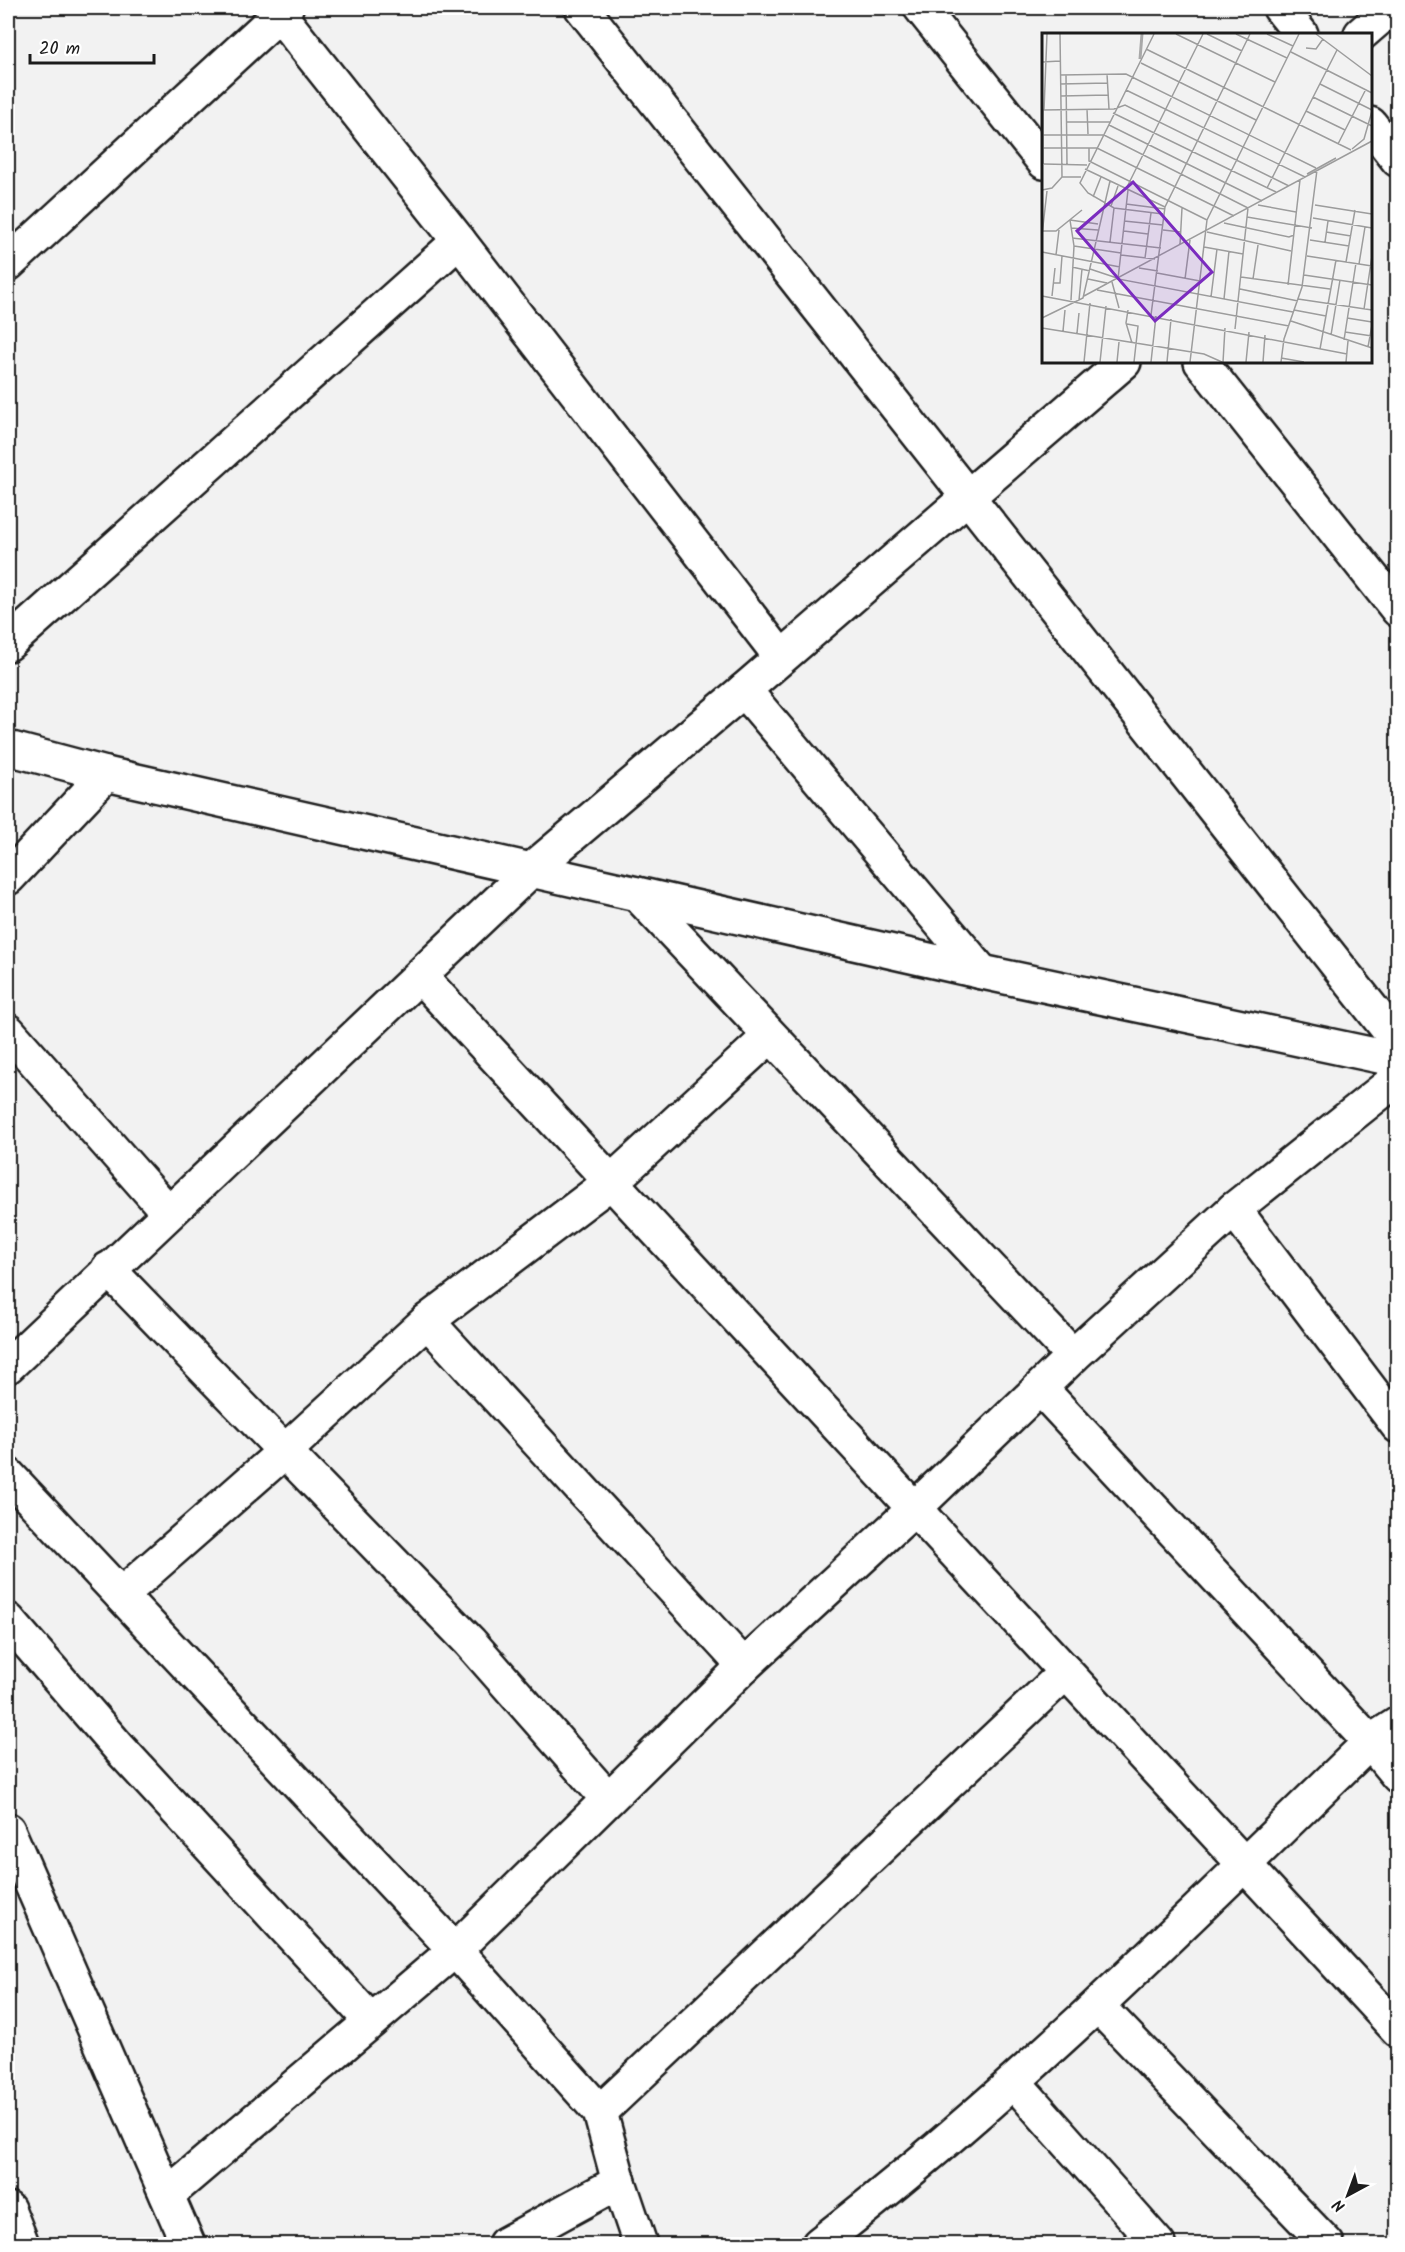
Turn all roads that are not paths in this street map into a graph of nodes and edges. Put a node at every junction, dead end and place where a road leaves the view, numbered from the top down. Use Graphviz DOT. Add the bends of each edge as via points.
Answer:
graph roads {
  1 [pos="582,8"];
  2 [pos="921,8"];
  3 [pos="1280,8"];
  4 [pos="1391,8"];
  5 [pos="283,11"];
  6 [pos="1300,33"];
  7 [pos="1362,33"];
  8 [pos="1042,159"];
  9 [pos="459,241"];
  10 [pos="8,264"];
  11 [pos="1123,363"];
  12 [pos="1202,363"];
  13 [pos="967,496"];
  14 [pos="1398,610"];
  15 [pos="8,645"];
  16 [pos="780,657"];
  17 [pos="744,690"];
  18 [pos="8,748"];
  19 [pos="106,774"];
  20 [pos="531,870"];
  21 [pos="8,878"];
  22 [pos="637,894"];
  23 [pos="982,972"];
  24 [pos="420,976"];
  25 [pos="8,1031"];
  26 [pos="770,1036"];
  27 [pos="1398,1042"];
  28 [pos="1398,1060"];
  29 [pos="1397,1079"];
  30 [pos="611,1182"];
  31 [pos="1234,1209"];
  32 [pos="168,1212"];
  33 [pos="108,1269"];
  34 [pos="427,1321"];
  35 [pos="1073,1356"];
  36 [pos="8,1366"];
  37 [pos="1041,1389"];
  38 [pos="1398,1426"];
  39 [pos="285,1451"];
  40 [pos="8,1475"];
  41 [pos="913,1510"];
  42 [pos="121,1595"];
  43 [pos="8,1620"];
  44 [pos="744,1666"];
  45 [pos="1066,1672"];
  46 [pos="1398,1724"];
  47 [pos="1370,1742"];
  48 [pos="1398,1776"];
  49 [pos="608,1799"];
  50 [pos="8,1830"];
  51 [pos="1244,1864"];
  52 [pos="455,1950"];
  53 [pos="1098,2006"];
  54 [pos="371,2021"];
  55 [pos="1398,2030"];
  56 [pos="1014,2082"];
  57 [pos="600,2112"];
  58 [pos="619,2182"];
  59 [pos="167,2195"];
  60 [pos="8,2209"];
  61 [pos="22,2244"];
  62 [pos="188,2244"];
  63 [pos="505,2244"];
  64 [pos="640,2244"];
  65 [pos="819,2244"];
  66 [pos="1158,2244"];
  67 [pos="1327,2244"];
  1 -- 13 [label="street"];
  2 -- 8 [label="street"];
  3 -- 6 [label="street"];
  4 -- 7 [label="street"];
  5 -- 9 [label="street"];
  5 -- 10 [label="street"];
  9 -- 15 [label="street"];
  9 -- 16 [label="street"];
  11 -- 13 [label="street"];
  12 -- 14 [label="street"];
  13 -- 16 [label="street"];
  13 -- 27 [label="street"];
  16 -- 17 [label="street"];
  17 -- 20 [label="street"];
  17 -- 23 [label="street"];
  18 -- 19 [label="street"];
  19 -- 20 [label="street"];
  19 -- 21 [label="street"];
  20 -- 22 [label="street"];
  20 -- 24 [label="street"];
  22 -- 23 [label="street"];
  22 -- 26 [label="street"];
  23 -- 28 [label="street"];
  24 -- 30 [label="street"];
  24 -- 32 [label="street"];
  25 -- 32 [label="street"];
  26 -- 30 [label="street"];
  26 -- 35 [label="street"];
  29 -- 31 [label="street"];
  30 -- 34 [label="street"];
  30 -- 41 [label="street"];
  31 -- 35 [label="street"];
  31 -- 38 [label="street"];
  32 -- 33 [label="street"];
  33 -- 36 [label="street"];
  33 -- 39 [label="street"];
  34 -- 39 [label="street"];
  34 -- 44 [label="street"];
  35 -- 37 [label="street"];
  37 -- 41 [label="street"];
  37 -- 47 [label="street"];
  39 -- 42 [label="street"];
  39 -- 49 [label="street" via="470,1642"];
  40 -- 42 [label="street"];
  41 -- 44 [label="street"];
  41 -- 45 [label="street"];
  42 -- 52 [label="street"];
  43 -- 54 [label="street" via="120,1749"];
  44 -- 49 [label="street"];
  45 -- 51 [label="street"];
  45 -- 57 [label="street"];
  46 -- 47 [label="street"];
  47 -- 48 [label="street"];
  47 -- 51 [label="street"];
  49 -- 52 [label="street"];
  50 -- 59 [label="street"];
  51 -- 53 [label="street"];
  51 -- 55 [label="street"];
  52 -- 54 [label="street"];
  52 -- 57 [label="street"];
  53 -- 56 [label="street"];
  53 -- 67 [label="street"];
  54 -- 59 [label="street"];
  56 -- 65 [label="street"];
  56 -- 66 [label="street"];
  57 -- 58 [label="street"];
  58 -- 63 [label="street"];
  58 -- 64 [label="street"];
  59 -- 62 [label="street"];
  60 -- 61 [label="street"];
}
